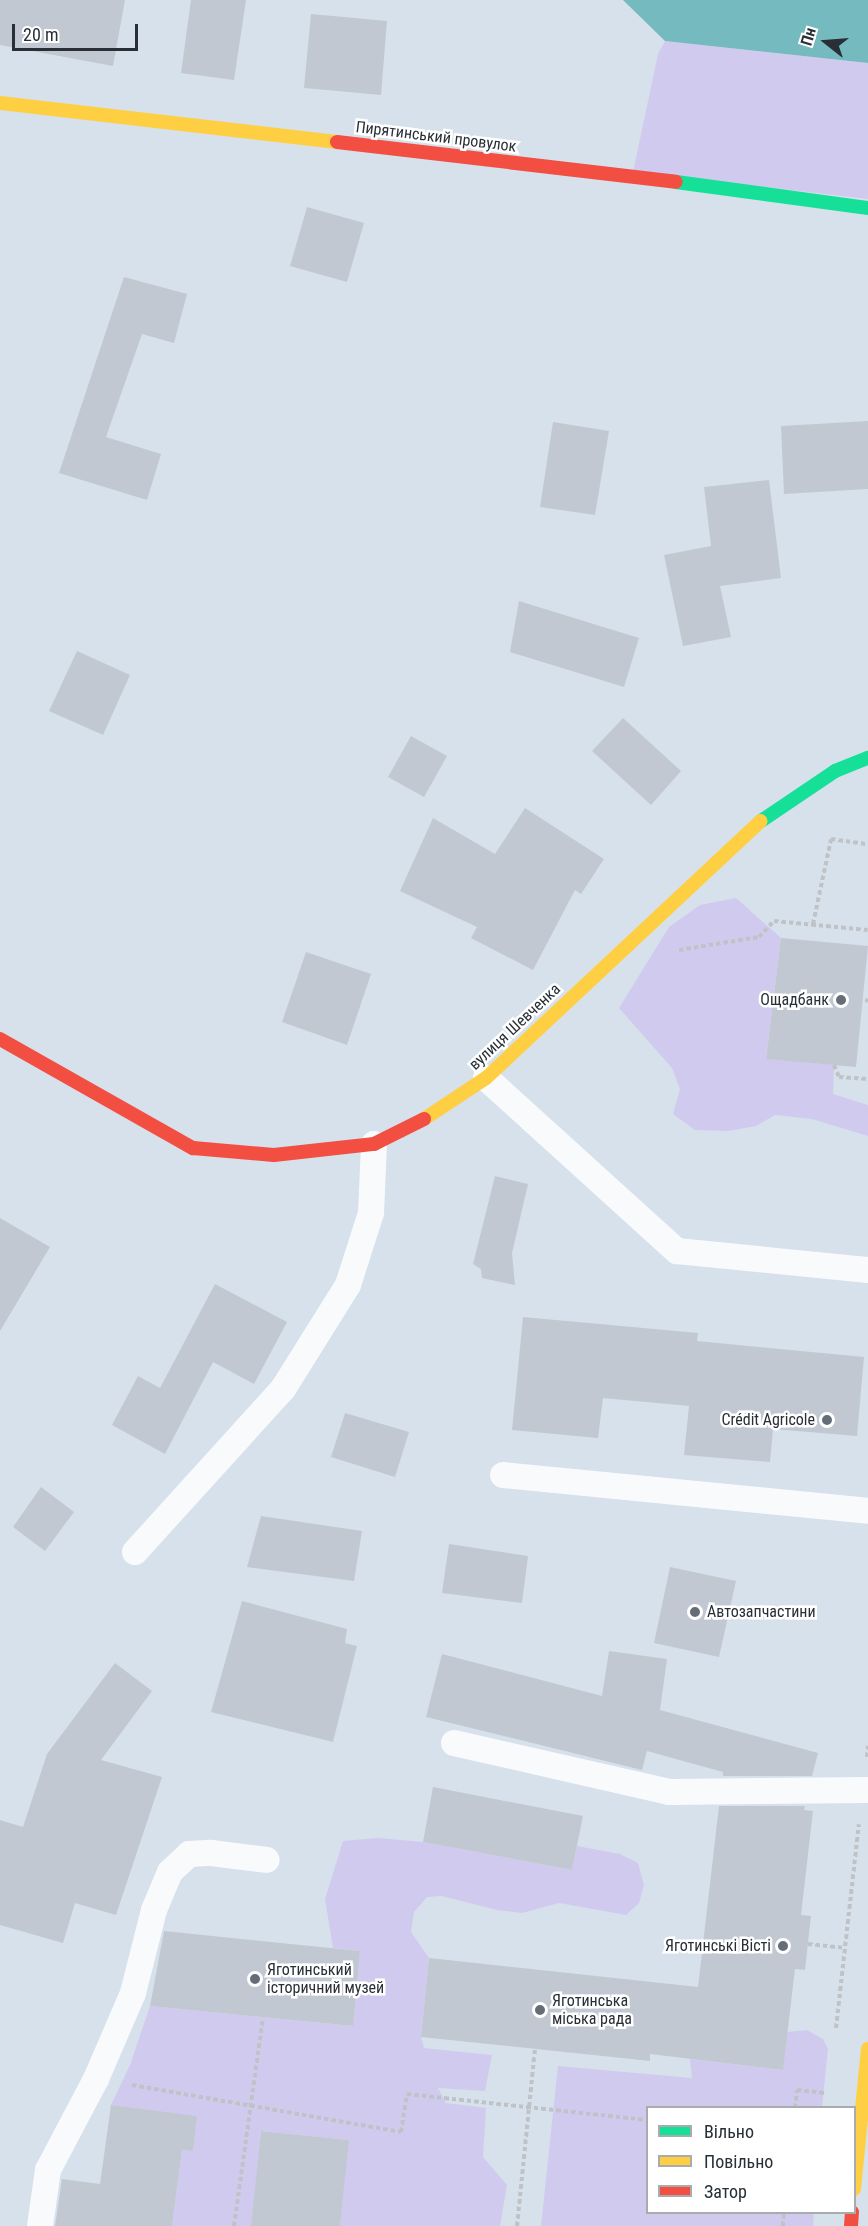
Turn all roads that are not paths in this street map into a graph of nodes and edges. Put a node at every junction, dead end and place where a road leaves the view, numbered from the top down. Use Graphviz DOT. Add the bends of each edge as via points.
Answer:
graph roads {
  1 [pos="0,103"];
  2 [pos="868,208"];
  3 [pos="868,758"];
  4 [pos="0,1039"];
  5 [pos="486,1077"];
  6 [pos="374,1144"];
  7 [pos="868,1270"];
  8 [pos="503,1475"];
  9 [pos="868,1510"];
  10 [pos="135,1552"];
  11 [pos="454,1743"];
  12 [pos="866,1789"];
  13 [pos="267,1860"];
  14 [pos="868,2049"];
  15 [pos="856,2178"];
  16 [pos="40,2226"];
  1 -- 2 [label="street, Пирятинський провулок" via="610,173"];
  3 -- 5 [label="street, вулиця Шевченка" via="835,771 755,825"];
  4 -- 6 [label="street, вулиця Шевченка" via="193,1148 274,1155"];
  5 -- 6 [label="street, вулиця Шевченка" via="431,1115"];
  5 -- 7 [label="lane" via="677,1251"];
  6 -- 10 [label="lane" via="371,1213 348,1285 283,1389"];
  8 -- 9 [label="lane"];
  11 -- 12 [label="lane" via="669,1792"];
  13 -- 16 [label="lane" via="189,1854 170,1872 154,1910 133,1993 96,2079 48,2170"];
  14 -- 15 [label="street"];
}
